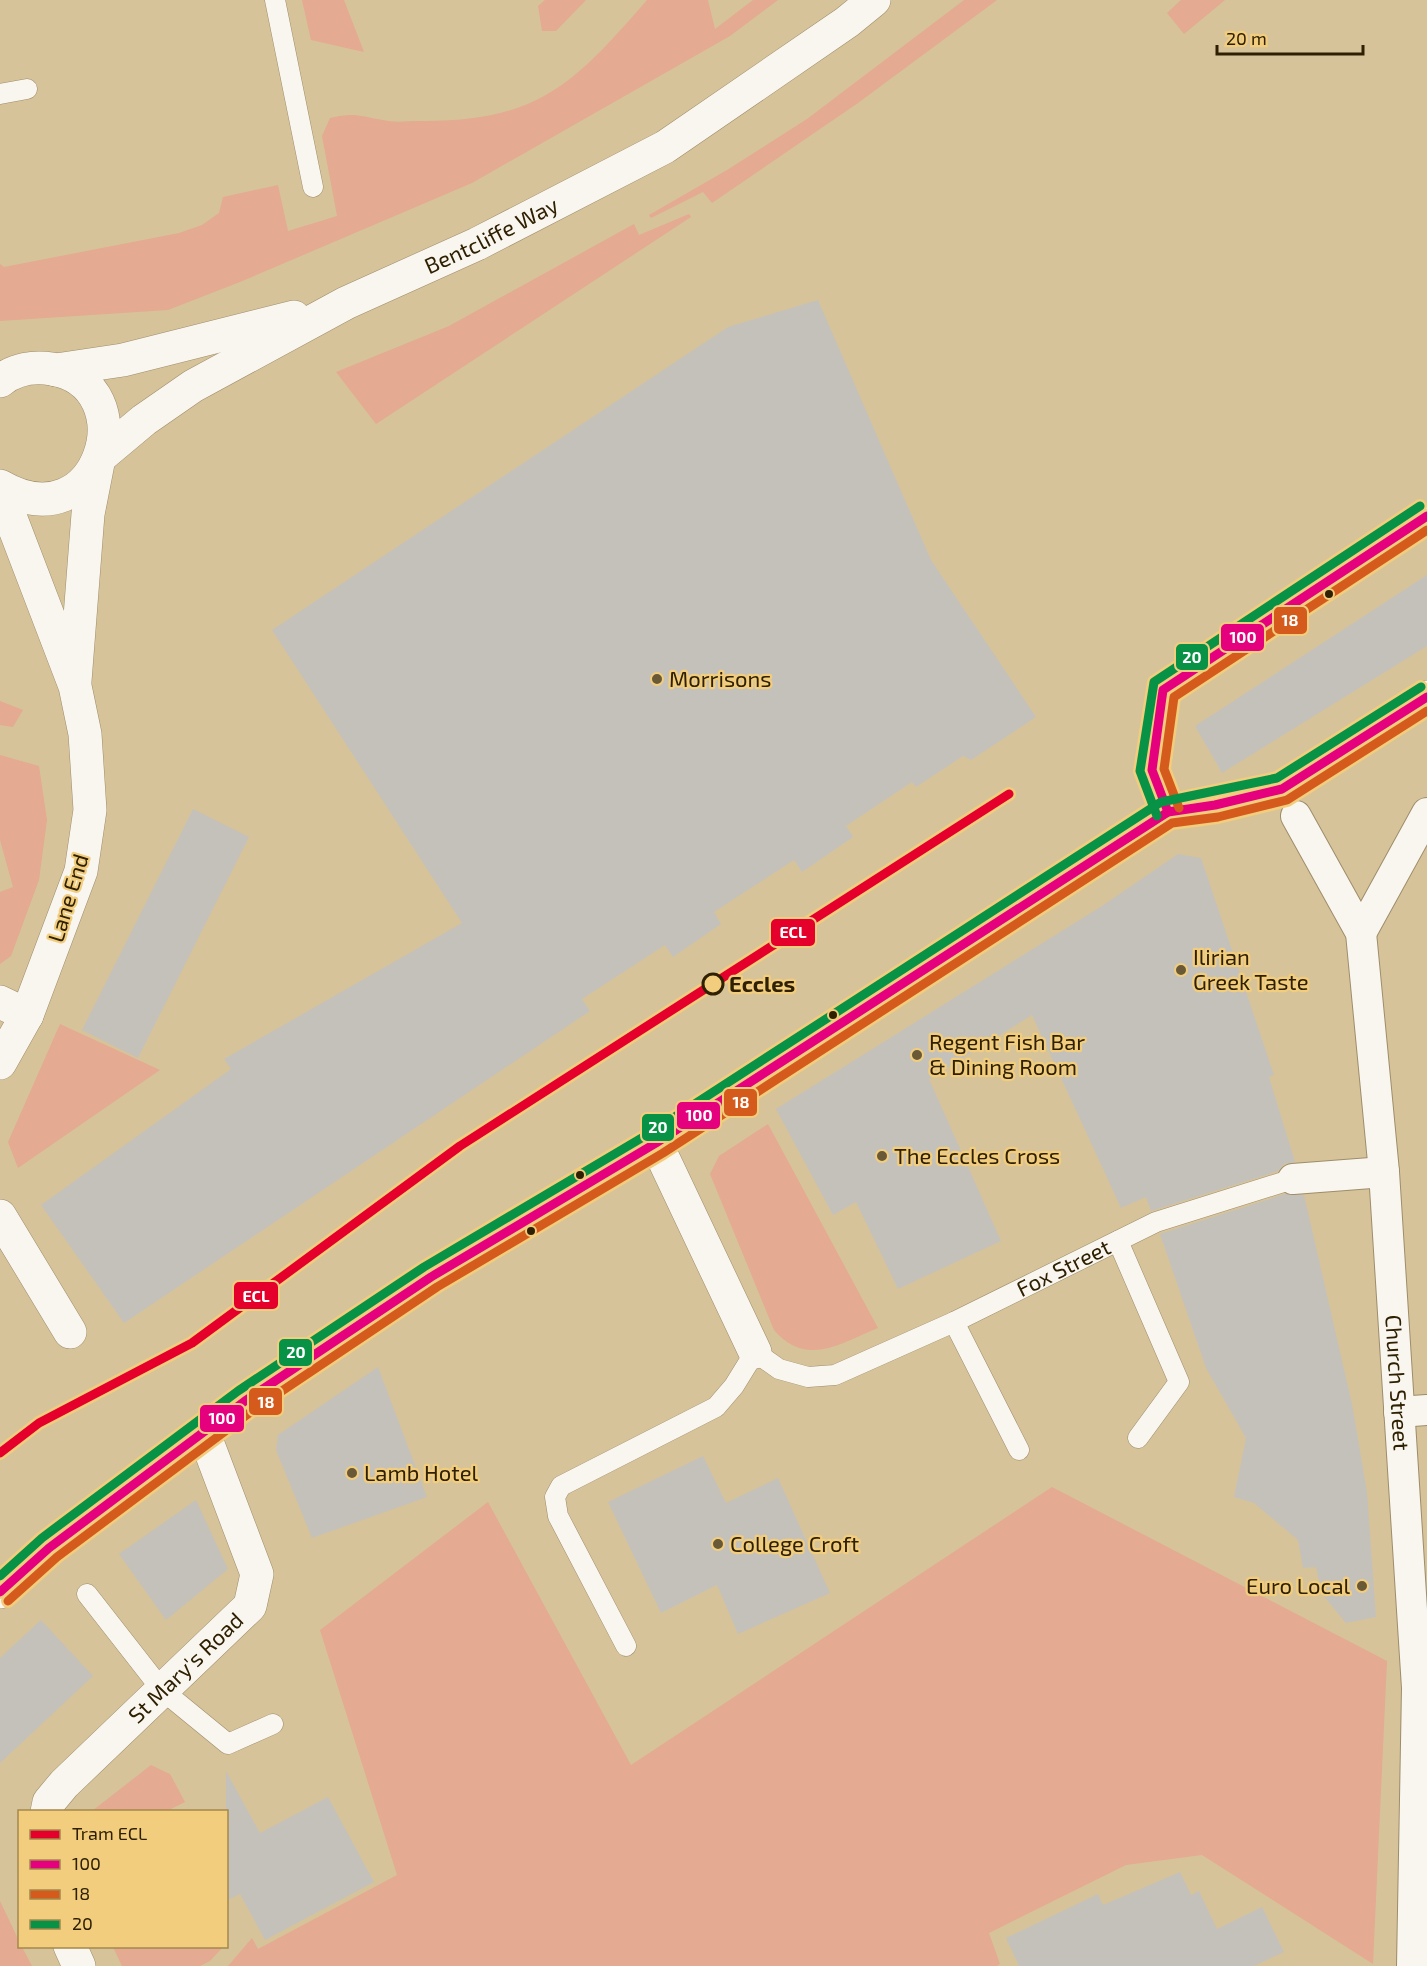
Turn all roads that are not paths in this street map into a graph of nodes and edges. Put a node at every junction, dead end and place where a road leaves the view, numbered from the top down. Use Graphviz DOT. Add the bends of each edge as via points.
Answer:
graph roads {
  1 [pos="275,0"];
  2 [pos="874,0"];
  3 [pos="27,89"];
  4 [pos="0,94"];
  5 [pos="313,187"];
  6 [pos="346,303"];
  7 [pos="56,370"];
  8 [pos="2,379"];
  9 [pos="99,460"];
  10 [pos="0,488"];
  11 [pos="1427,516"];
  12 [pos="75,686"];
  13 [pos="1427,697"];
  14 [pos="1168,812"];
  15 [pos="1427,813"];
  16 [pos="1296,816"];
  17 [pos="1361,933"];
  18 [pos="14,1009"];
  19 [pos="0,1063"];
  20 [pos="657,1143"];
  21 [pos="1384,1173"];
  22 [pos="1293,1179"];
  23 [pos="0,1215"];
  24 [pos="1118,1241"];
  25 [pos="954,1322"];
  26 [pos="70,1332"];
  27 [pos="755,1352"];
  28 [pos="1413,1411"];
  29 [pos="203,1431"];
  30 [pos="1138,1438"];
  31 [pos="1019,1450"];
  32 [pos="0,1592"];
  33 [pos="87,1594"];
  34 [pos="626,1646"];
  35 [pos="162,1690"];
  36 [pos="273,1724"];
  37 [pos="47,1810"];
  38 [pos="70,1948"];
  39 [pos="79,1966"];
  40 [pos="1412,1966"];
  1 -- 5 [label="lane"];
  2 -- 6 [label="street, Bentcliffe Way" via="838,29 665,147 477,244"];
  3 -- 4 [label="lane"];
  6 -- 7 [label="street" via="163,351"];
  6 -- 9 [label="street, Bentcliffe Way" via="193,386"];
  7 -- 8 [label="street" via="39,367"];
  7 -- 9 [label="street, Lane End" via="73,376 97,403 105,438"];
  9 -- 10 [label="street, Bentcliffe Way" via="86,479 52,498 33,499"];
  9 -- 12 [label="street, Lane End" via="88,514"];
  10 -- 12 [label="street, Lane End"];
  11 -- 14 [label="lane" via="1163,690 1152,770"];
  12 -- 18 [label="street, Lane End" via="89,766 90,810 81,871"];
  13 -- 14 [label="street" via="1282,789"];
  14 -- 20 [label="street"];
  15 -- 17 [label="street"];
  16 -- 17 [label="street, Church Street"];
  17 -- 21 [label="street, Church Street"];
  18 -- 19 [label="street, Lane End"];
  20 -- 27 [label="street"];
  20 -- 29 [label="street" via="430,1277"];
  21 -- 22 [label="street, Fox Street"];
  21 -- 28 [label="street, Church Street"];
  22 -- 24 [label="lane, Fox Street" via="1156,1222"];
  23 -- 26 [label="street"];
  24 -- 25 [label="lane, Fox Street"];
  24 -- 30 [label="lane" via="1179,1382"];
  25 -- 27 [label="lane, Fox Street" via="835,1375 808,1377 779,1369"];
  25 -- 31 [label="lane"];
  27 -- 34 [label="lane" via="716,1407 561,1486 555,1497 558,1516"];
  28 -- 40 [label="street, Church Street" via="1417,1688"];
  29 -- 32 [label="street" via="33,1561"];
  29 -- 35 [label="street, St Mary's Road" via="257,1574 250,1606"];
  33 -- 35 [label="lane"];
  35 -- 36 [label="lane" via="228,1744"];
  35 -- 37 [label="street, St Mary's Road" via="64,1784"];
  38 -- 39 [label="street"];
}
